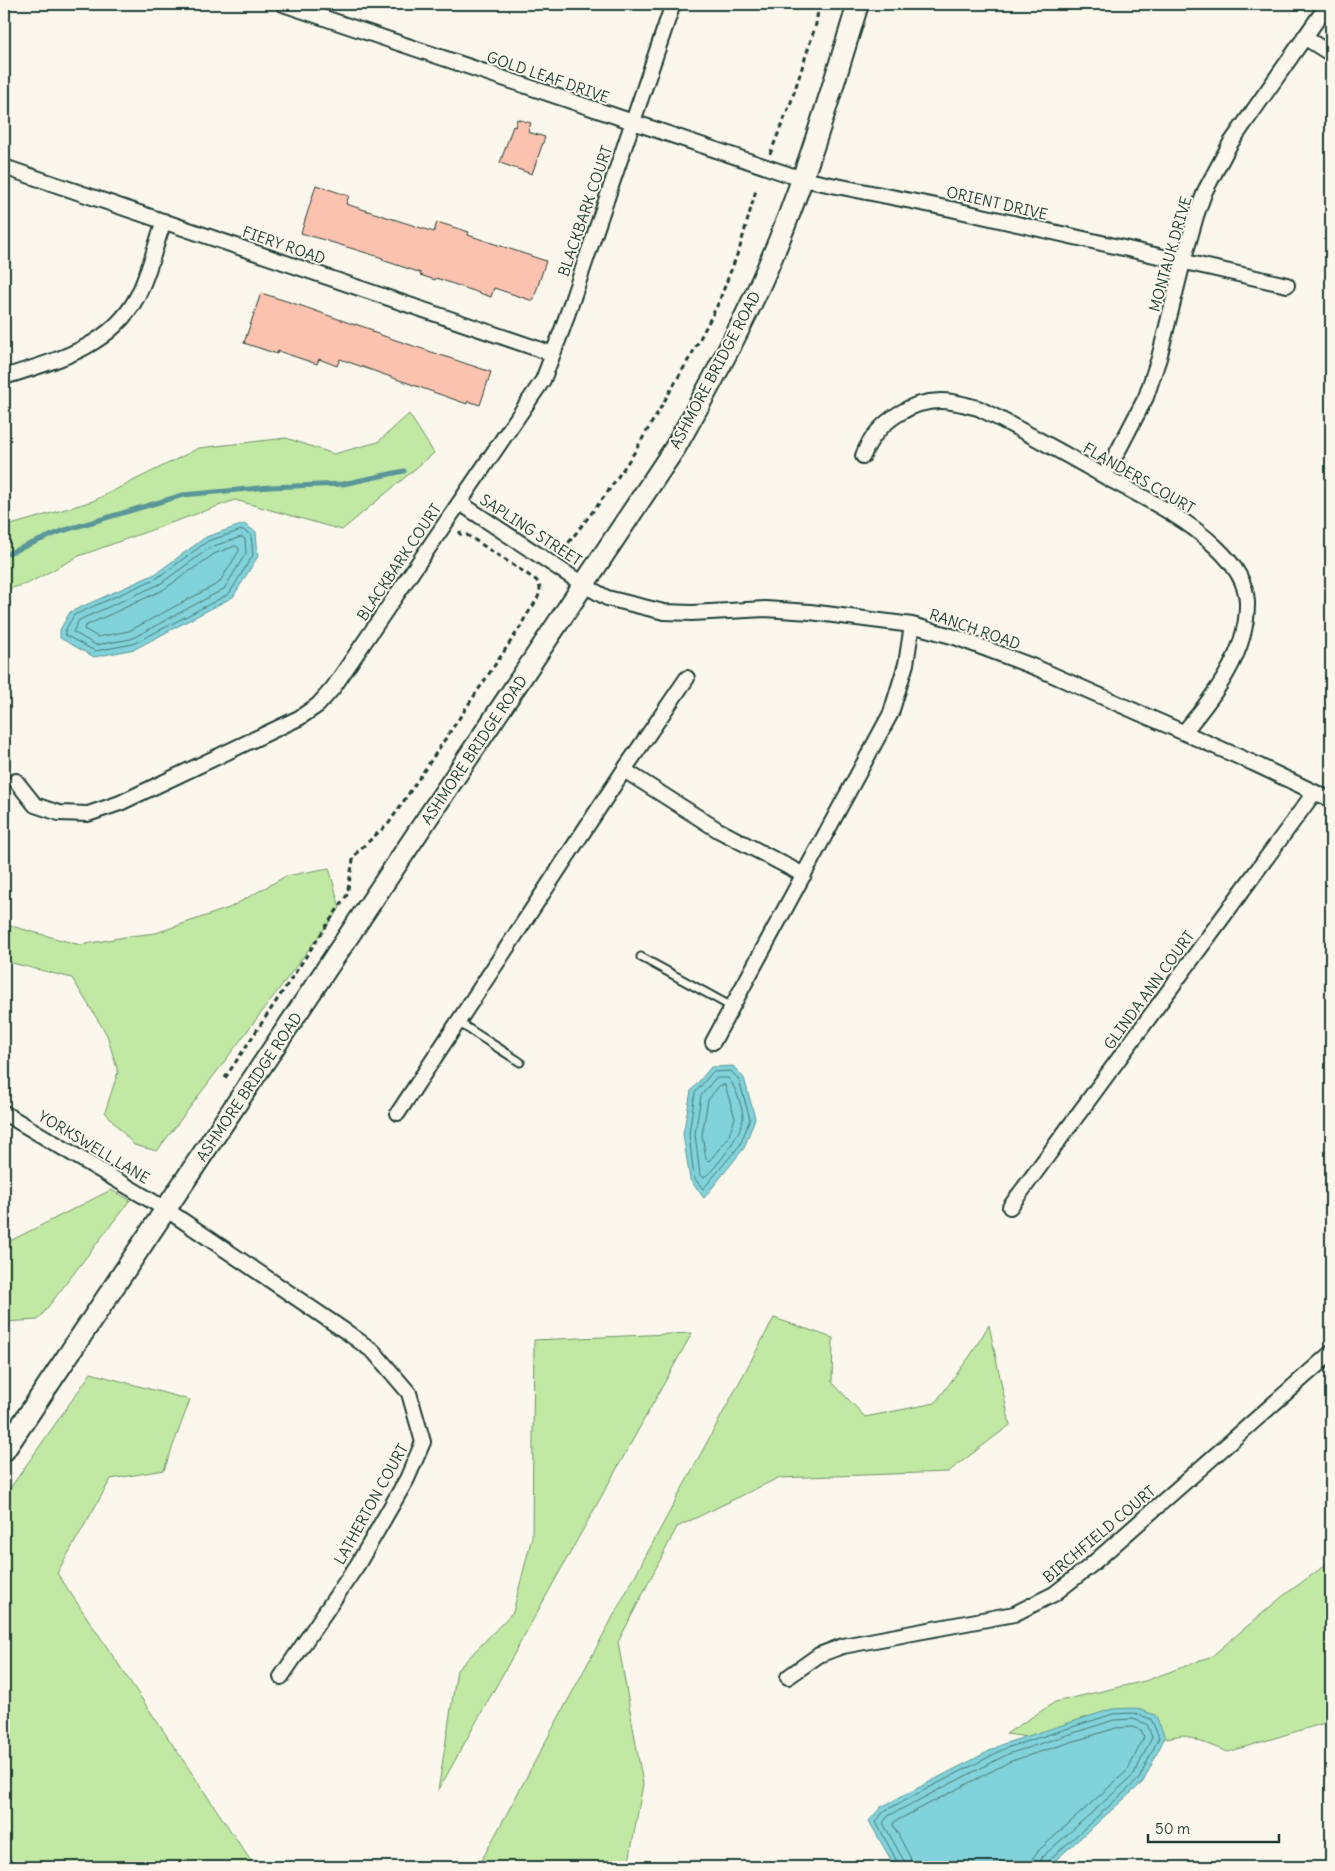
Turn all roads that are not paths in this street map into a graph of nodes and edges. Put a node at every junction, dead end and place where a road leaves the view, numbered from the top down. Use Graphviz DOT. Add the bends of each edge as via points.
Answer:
graph roads {
  1 [pos="283,4"];
  2 [pos="673,4"];
  3 [pos="858,4"];
  4 [pos="1328,4"];
  5 [pos="1304,37"];
  6 [pos="1331,54"];
  7 [pos="632,123"];
  8 [pos="4,166"];
  9 [pos="802,179"];
  10 [pos="164,221"];
  11 [pos="1183,262"];
  12 [pos="1287,284"];
  13 [pos="553,354"];
  14 [pos="4,377"];
  15 [pos="863,456"];
  16 [pos="1104,476"];
  17 [pos="460,502"];
  18 [pos="584,585"];
  19 [pos="912,625"];
  20 [pos="687,678"];
  21 [pos="1184,732"];
  22 [pos="624,770"];
  23 [pos="16,781"];
  24 [pos="1314,793"];
  25 [pos="1331,800"];
  26 [pos="804,875"];
  27 [pos="642,957"];
  28 [pos="732,1007"];
  29 [pos="458,1022"];
  30 [pos="713,1042"];
  31 [pos="520,1062"];
  32 [pos="4,1113"];
  33 [pos="398,1113"];
  34 [pos="1010,1207"];
  35 [pos="167,1210"];
  36 [pos="1331,1354"];
  37 [pos="4,1452"];
  38 [pos="281,1677"];
  39 [pos="788,1677"];
  1 -- 7 [label="street, GOLD LEAF DRIVE"];
  2 -- 7 [label="street, BLACKBARK COURT"];
  3 -- 9 [label="main road, ASHMORE BRIDGE ROAD"];
  4 -- 5 [label="street, MONTAUK DRIVE"];
  5 -- 6 [label="street"];
  5 -- 11 [label="street, MONTAUK DRIVE" via="1217,167 1196,216"];
  7 -- 9 [label="street, GOLD LEAF DRIVE"];
  7 -- 13 [label="street, BLACKBARK COURT"];
  8 -- 10 [label="street, FIERY ROAD"];
  9 -- 11 [label="street, ORIENT DRIVE"];
  9 -- 18 [label="main road, ASHMORE BRIDGE ROAD" via="760,286 706,393"];
  10 -- 13 [label="street, FIERY ROAD"];
  10 -- 14 [label="street" via="138,296 112,329 74,353"];
  11 -- 12 [label="street, ORIENT DRIVE"];
  11 -- 16 [label="street, MONTAUK DRIVE" via="1146,397"];
  13 -- 17 [label="street, BLACKBARK COURT" via="543,380"];
  15 -- 16 [label="street, FLANDERS COURT" via="872,436 898,413 914,406 950,401 978,408"];
  16 -- 21 [label="street, FLANDERS COURT" via="1184,523 1215,546 1237,571 1245,591 1245,623 1232,663 1212,697"];
  17 -- 18 [label="street, SAPLING STREET"];
  17 -- 23 [label="street, BLACKBARK COURT" via="333,688 318,705 298,718 128,799 88,814 59,813 35,805"];
  18 -- 19 [label="street, RANCH ROAD" via="608,598 664,612 764,609"];
  18 -- 35 [label="main road, ASHMORE BRIDGE ROAD"];
  19 -- 21 [label="street, RANCH ROAD" via="955,637 1037,668"];
  19 -- 26 [label="street" via="906,664 891,713"];
  20 -- 22 [label="street"];
  21 -- 24 [label="street, RANCH ROAD"];
  22 -- 26 [label="street" via="718,830"];
  22 -- 29 [label="street"];
  24 -- 25 [label="street, RANCH ROAD"];
  24 -- 34 [label="street, GLINDA ANN COURT"];
  26 -- 28 [label="street"];
  27 -- 28 [label="lane"];
  28 -- 30 [label="street"];
  29 -- 31 [label="lane"];
  29 -- 33 [label="street"];
  32 -- 35 [label="street, YORKSWELL LANE"];
  35 -- 37 [label="main road, ASHMORE BRIDGE ROAD"];
  35 -- 38 [label="street, LATHERTON COURT" via="374,1352 409,1393 423,1442 407,1479 358,1564"];
  36 -- 39 [label="street, BIRCHFIELD COURT" via="1054,1594 1014,1614 843,1646 819,1655"];
}
